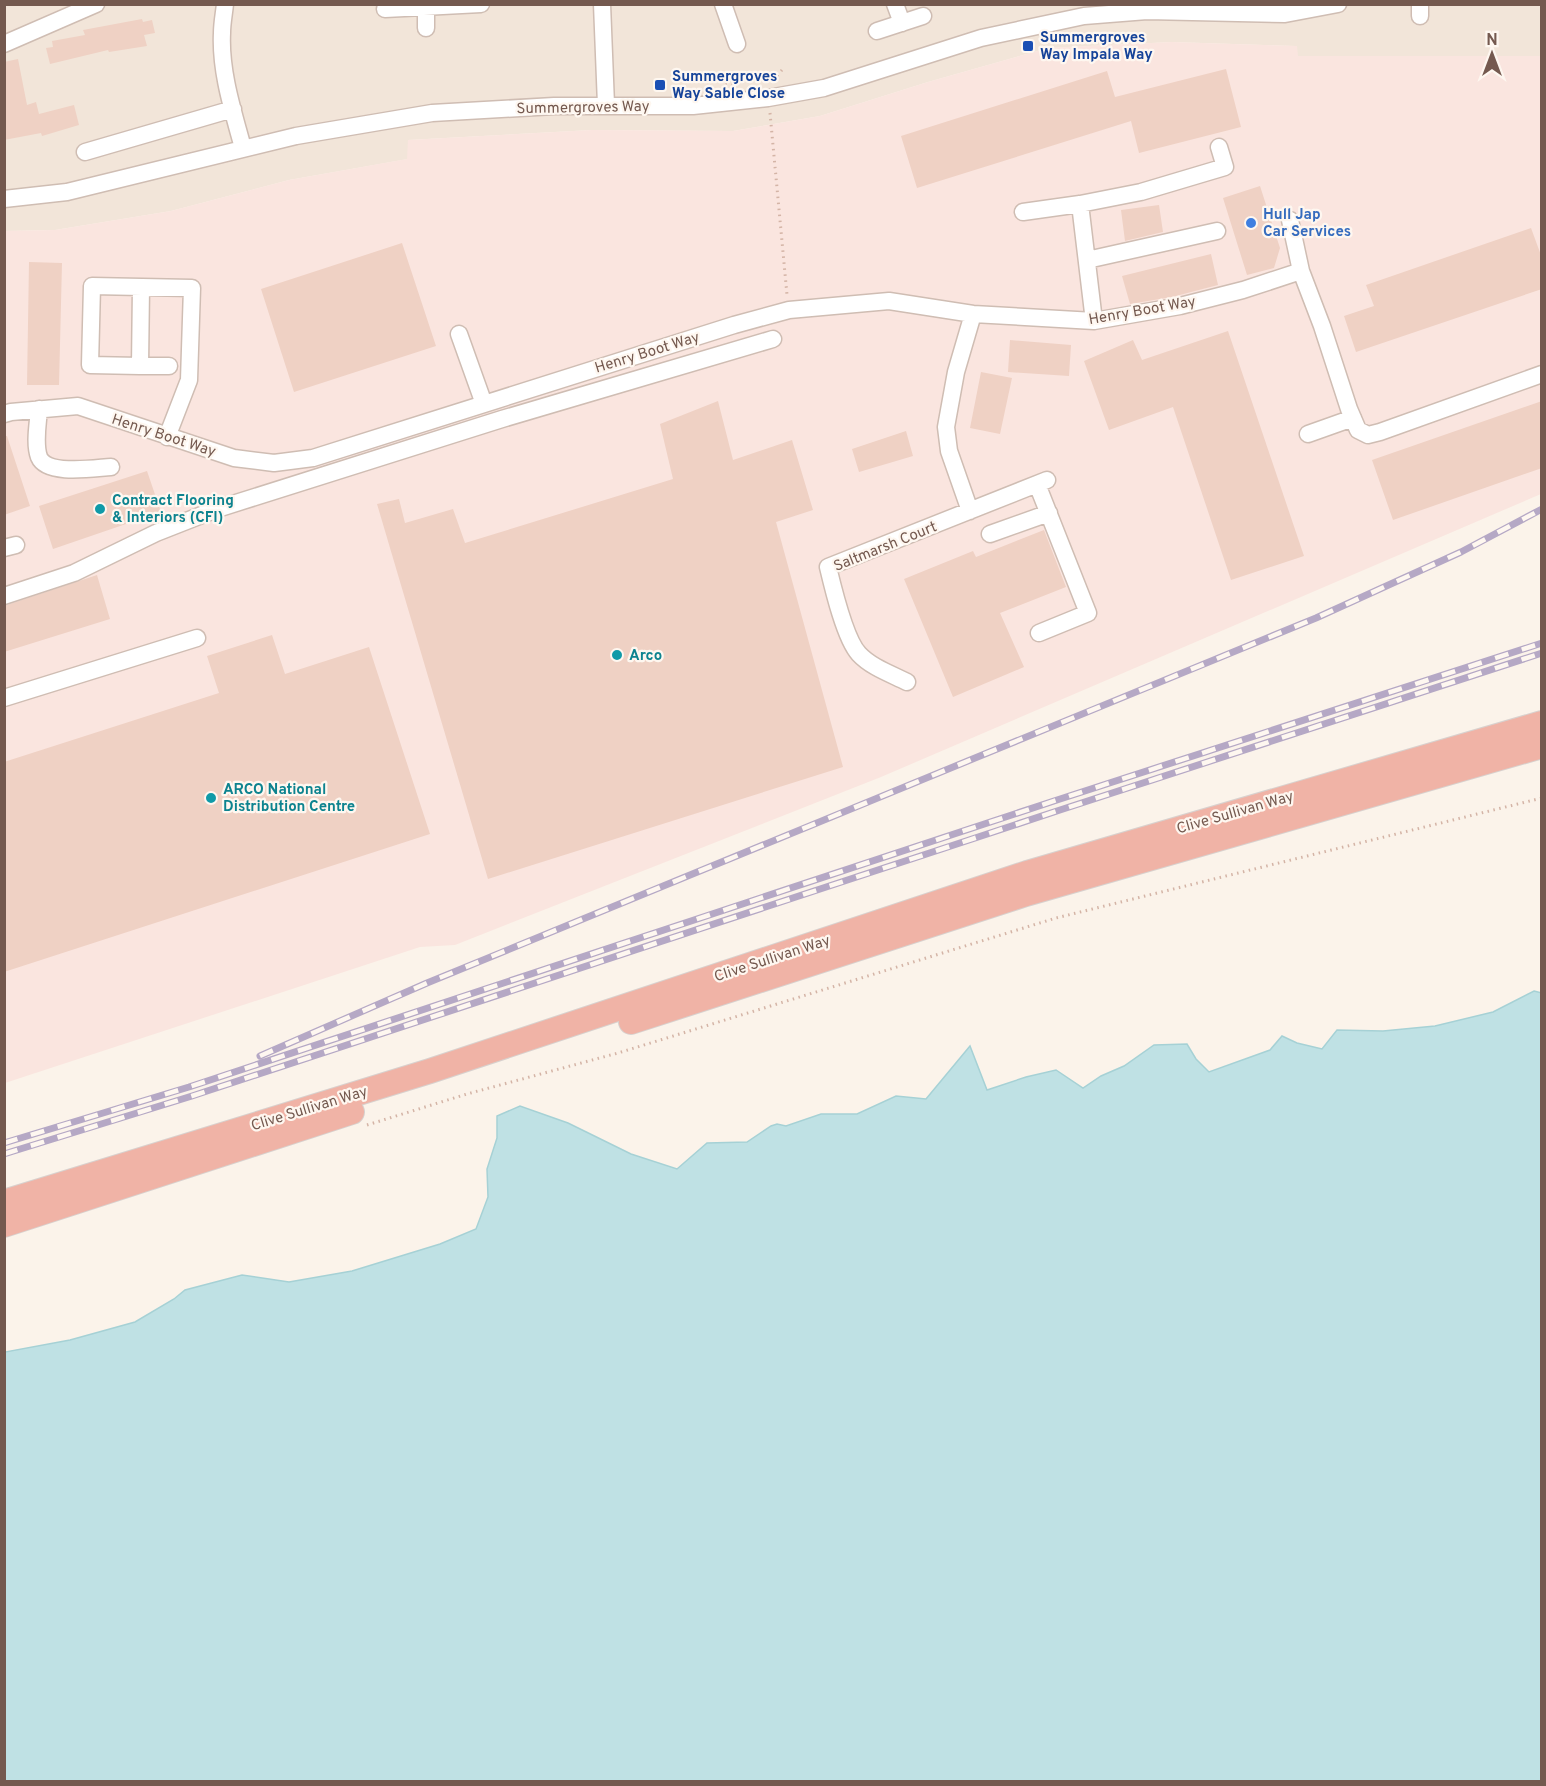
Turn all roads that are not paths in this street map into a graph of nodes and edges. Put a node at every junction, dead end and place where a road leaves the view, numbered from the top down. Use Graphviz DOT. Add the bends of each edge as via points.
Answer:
graph roads {
  1 [pos="96,4"];
  2 [pos="225,4"];
  3 [pos="481,4"];
  4 [pos="602,4"];
  5 [pos="723,4"];
  6 [pos="895,4"];
  7 [pos="1338,4"];
  8 [pos="426,8"];
  9 [pos="385,9"];
  10 [pos="1083,10"];
  11 [pos="923,16"];
  12 [pos="902,23"];
  13 [pos="426,28"];
  14 [pos="877,31"];
  15 [pos="4,44"];
  16 [pos="737,44"];
  17 [pos="606,105"];
  18 [pos="233,109"];
  19 [pos="1219,147"];
  20 [pos="243,148"];
  21 [pos="85,152"];
  22 [pos="4,199"];
  23 [pos="1080,204"];
  24 [pos="1023,212"];
  25 [pos="1290,220"];
  26 [pos="1217,231"];
  27 [pos="1087,260"];
  28 [pos="1301,271"];
  29 [pos="141,287"];
  30 [pos="973,314"];
  31 [pos="1095,321"];
  32 [pos="459,334"];
  33 [pos="773,339"];
  34 [pos="636,356"];
  35 [pos="140,366"];
  36 [pos="169,366"];
  37 [pos="1542,374"];
  38 [pos="642,378"];
  39 [pos="484,404"];
  40 [pos="39,409"];
  41 [pos="4,414"];
  42 [pos="1353,418"];
  43 [pos="413,428"];
  44 [pos="1308,434"];
  45 [pos="167,436"];
  46 [pos="419,445"];
  47 [pos="111,467"];
  48 [pos="970,511"];
  49 [pos="1048,513"];
  50 [pos="990,534"];
  51 [pos="4,596"];
  52 [pos="1039,633"];
  53 [pos="197,638"];
  54 [pos="907,682"];
  55 [pos="4,698"];
  56 [pos="1542,723"];
  57 [pos="1542,746"];
  58 [pos="4,1202"];
  59 [pos="4,1225"];
  1 -- 15 [label="street"];
  2 -- 18 [label="street" via="223,57"];
  3 -- 8 [label="street"];
  4 -- 17 [label="street"];
  5 -- 16 [label="street"];
  6 -- 12 [label="street"];
  7 -- 10 [label="street, Summergroves Way" via="1284,14"];
  8 -- 9 [label="street"];
  8 -- 13 [label="street"];
  10 -- 17 [label="street, Summergroves Way" via="824,88 693,106"];
  11 -- 12 [label="street"];
  12 -- 14 [label="street"];
  17 -- 20 [label="street, Summergroves Way" via="432,113"];
  18 -- 20 [label="street"];
  18 -- 21 [label="street"];
  19 -- 23 [label="street" via="1225,167 1141,192"];
  20 -- 22 [label="street, Summergroves Way" via="67,192"];
  23 -- 24 [label="street"];
  23 -- 27 [label="street"];
  25 -- 28 [label="street"];
  26 -- 27 [label="street"];
  27 -- 31 [label="street"];
  28 -- 31 [label="street, Henry Boot Way" via="1180,306"];
  28 -- 42 [label="street"];
  29 -- 35 [label="street"];
  29 -- 35 [label="street" via="92,286 90,365"];
  29 -- 45 [label="street" via="192,288 189,380"];
  30 -- 31 [label="street, Henry Boot Way"];
  30 -- 34 [label="street, Henry Boot Way" via="889,301 789,310"];
  30 -- 48 [label="street" via="956,372 946,428 949,451"];
  32 -- 39 [label="street"];
  33 -- 38 [label="street"];
  34 -- 38 [label="street"];
  34 -- 39 [label="street, Henry Boot Way"];
  35 -- 36 [label="street"];
  37 -- 42 [label="street" via="1368,435 1358,430"];
  38 -- 46 [label="street"];
  39 -- 43 [label="street, Henry Boot Way"];
  40 -- 41 [label="street, Henry Boot Way"];
  40 -- 45 [label="street, Henry Boot Way" via="78,406"];
  40 -- 47 [label="street" via="37,446 44,464 66,469"];
  42 -- 44 [label="street"];
  43 -- 45 [label="street, Henry Boot Way" via="314,458 274,463 234,458"];
  43 -- 46 [label="street"];
  46 -- 51 [label="street" via="217,508 74,573"];
  48 -- 49 [label="street, Saltmarsh Court" via="1042,482"];
  48 -- 54 [label="street, Saltmarsh Court" via="828,567 857,652"];
  49 -- 50 [label="street"];
  49 -- 52 [label="street" via="1088,613"];
  53 -- 55 [label="street"];
  56 -- 58 [label="highway, Clive Sullivan Way" via="1027,873 430,1071"];
  57 -- 59 [label="highway, Clive Sullivan Way" via="1026,894"];
}
